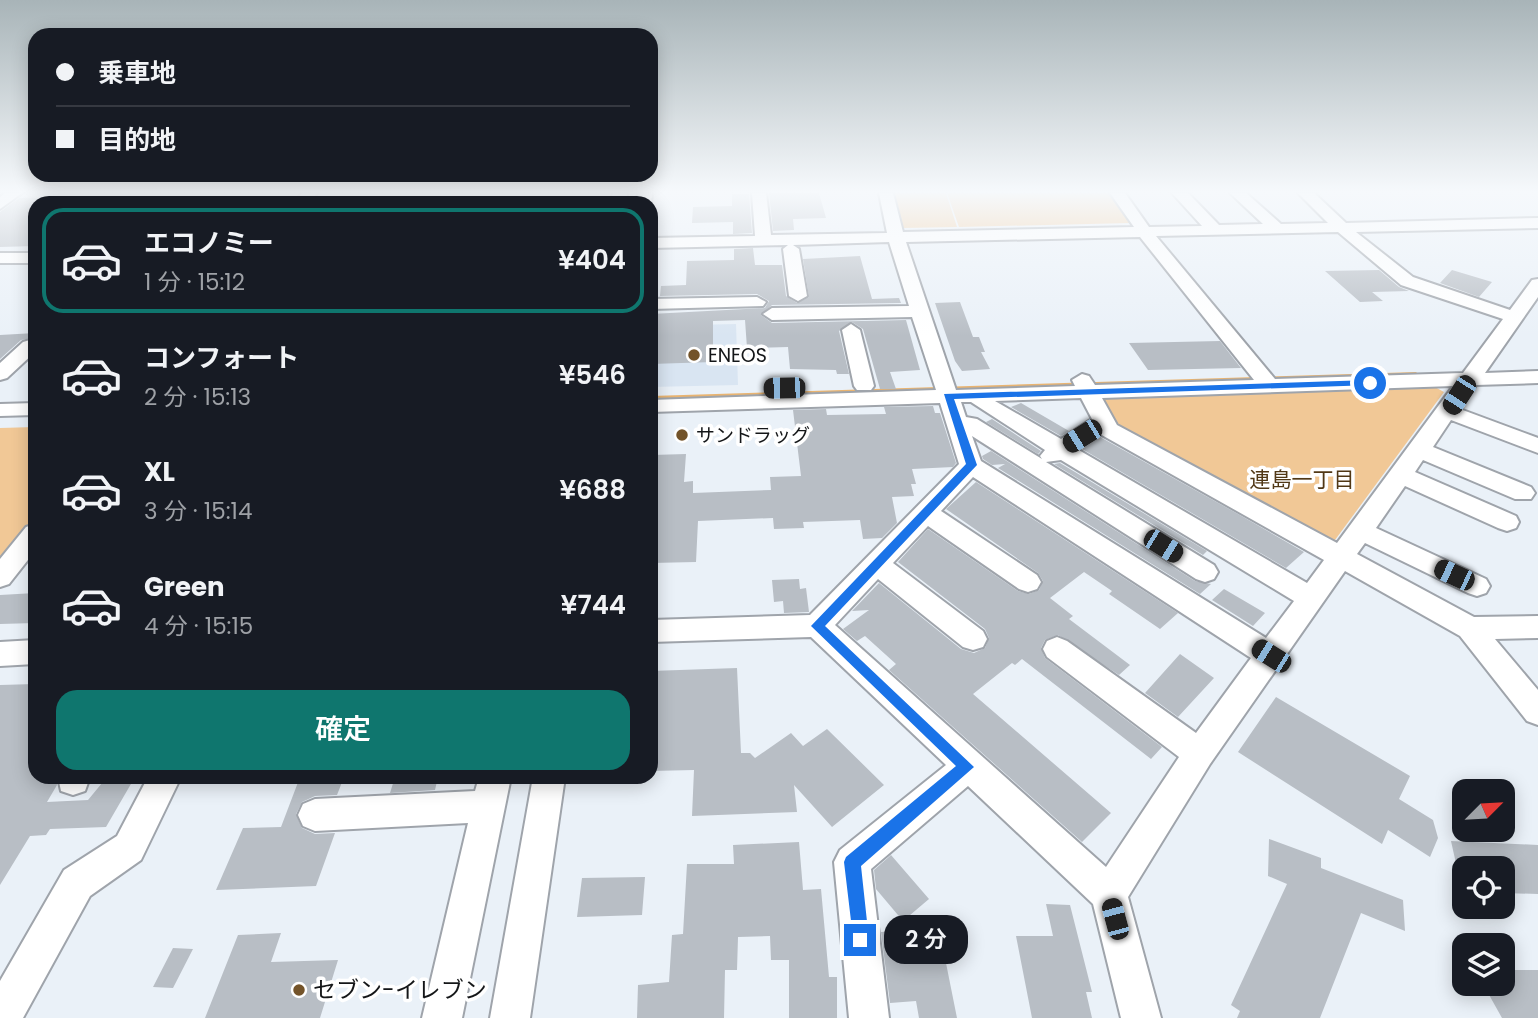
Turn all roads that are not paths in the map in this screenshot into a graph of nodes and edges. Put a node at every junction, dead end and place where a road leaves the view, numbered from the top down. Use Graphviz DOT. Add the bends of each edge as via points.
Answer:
graph roads {
  1 [pos="672,241"];
  2 [pos="758,241"];
  3 [pos="831,241"];
  4 [pos="897,241"];
  5 [pos="917,241"];
  6 [pos="1151,241"];
  7 [pos="1358,241"];
  8 [pos="658,243"];
  9 [pos="699,246"];
  10 [pos="791,249"];
  11 [pos="658,251"];
  12 [pos="658,256"];
  13 [pos="0,258"];
  14 [pos="28,258"];
  15 [pos="0,267"];
  16 [pos="28,267"];
  17 [pos="1538,284"];
  18 [pos="798,296"];
  19 [pos="658,304"];
  20 [pos="919,311"];
  21 [pos="1514,317"];
  22 [pos="851,330"];
  23 [pos="28,348"];
  24 [pos="1538,364"];
  25 [pos="1474,373"];
  26 [pos="0,374"];
  27 [pos="1538,377"];
  28 [pos="1264,379"];
  29 [pos="1084,385"];
  30 [pos="864,386"];
  31 [pos="945,390"];
  32 [pos="658,391"];
  33 [pos="976,396"];
  34 [pos="658,406"];
  35 [pos="28,409"];
  36 [pos="0,411"];
  37 [pos="1449,412"];
  38 [pos="956,422"];
  39 [pos="1103,422"];
  40 [pos="28,423"];
  41 [pos="0,424"];
  42 [pos="1534,438"];
  43 [pos="1061,449"];
  44 [pos="1420,450"];
  45 [pos="971,465"];
  46 [pos="1036,466"];
  47 [pos="1402,476"];
  48 [pos="1522,494"];
  49 [pos="927,513"];
  50 [pos="1507,522"];
  51 [pos="1361,531"];
  52 [pos="28,542"];
  53 [pos="1230,550"];
  54 [pos="1342,558"];
  55 [pos="877,564"];
  56 [pos="0,577"];
  57 [pos="1028,582"];
  58 [pos="1477,586"];
  59 [pos="1312,599"];
  60 [pos="817,626"];
  61 [pos="1538,627"];
  62 [pos="1471,628"];
  63 [pos="658,631"];
  64 [pos="973,639"];
  65 [pos="1057,649"];
  66 [pos="28,652"];
  67 [pos="0,654"];
  68 [pos="1271,656"];
  69 [pos="1538,712"];
  70 [pos="1199,754"];
  71 [pos="967,767"];
  72 [pos="161,784"];
  73 [pos="549,784"];
  74 [pos="491,791"];
  75 [pos="315,815"];
  76 [pos="1109,894"];
  77 [pos="1,1018"];
  78 [pos="442,1018"];
  79 [pos="510,1018"];
  80 [pos="869,1018"];
  81 [pos="1141,1018"];
  1 -- 9 [label="street"];
  2 -- 9 [label="street"];
  3 -- 4 [label="street"];
  4 -- 5 [label="street"];
  4 -- 10 [label="street"];
  4 -- 20 [label="street"];
  6 -- 28 [label="street"];
  7 -- 21 [label="street" via="1407,281"];
  8 -- 9 [label="street"];
  9 -- 10 [label="street"];
  9 -- 11 [label="street"];
  9 -- 12 [label="street"];
  10 -- 18 [label="street"];
  13 -- 14 [label="street"];
  15 -- 16 [label="street"];
  17 -- 21 [label="street"];
  19 -- 20 [label="street"];
  20 -- 31 [label="street"];
  21 -- 25 [label="street"];
  22 -- 30 [label="street"];
  23 -- 26 [label="street"];
  24 -- 25 [label="street"];
  25 -- 27 [label="street"];
  25 -- 28 [label="street"];
  25 -- 37 [label="street"];
  28 -- 29 [label="street"];
  29 -- 31 [label="street"];
  29 -- 33 [label="street"];
  29 -- 39 [label="street"];
  30 -- 31 [label="street"];
  30 -- 32 [label="street"];
  31 -- 33 [label="street"];
  31 -- 34 [label="street"];
  31 -- 38 [label="street"];
  33 -- 43 [label="street"];
  35 -- 36 [label="street"];
  37 -- 42 [label="street"];
  37 -- 44 [label="street"];
  38 -- 45 [label="street"];
  38 -- 46 [label="street" via="969,424"];
  39 -- 43 [label="street"];
  39 -- 54 [label="street" via="1108,429"];
  40 -- 41 [label="street"];
  43 -- 46 [label="street"];
  43 -- 53 [label="street"];
  44 -- 47 [label="street"];
  44 -- 48 [label="street"];
  45 -- 49 [label="street"];
  45 -- 68 [label="street"];
  46 -- 53 [label="street" via="1202,583"];
  47 -- 50 [label="street"];
  47 -- 51 [label="street"];
  49 -- 55 [label="street"];
  49 -- 57 [label="street"];
  51 -- 54 [label="street"];
  51 -- 58 [label="street"];
  52 -- 56 [label="street"];
  53 -- 59 [label="street"];
  54 -- 59 [label="street"];
  54 -- 62 [label="street"];
  55 -- 60 [label="street"];
  55 -- 64 [label="street"];
  59 -- 68 [label="street"];
  60 -- 63 [label="street"];
  60 -- 71 [label="street"];
  61 -- 62 [label="street"];
  62 -- 69 [label="street"];
  65 -- 70 [label="street"];
  66 -- 67 [label="street"];
  68 -- 70 [label="street"];
  70 -- 76 [label="street"];
  71 -- 76 [label="street"];
  71 -- 80 [label="street" via="852,862"];
  72 -- 77 [label="street" via="129,848 77,883"];
  73 -- 79 [label="street"];
  74 -- 75 [label="street"];
  74 -- 78 [label="street"];
  76 -- 81 [label="street"];
}
